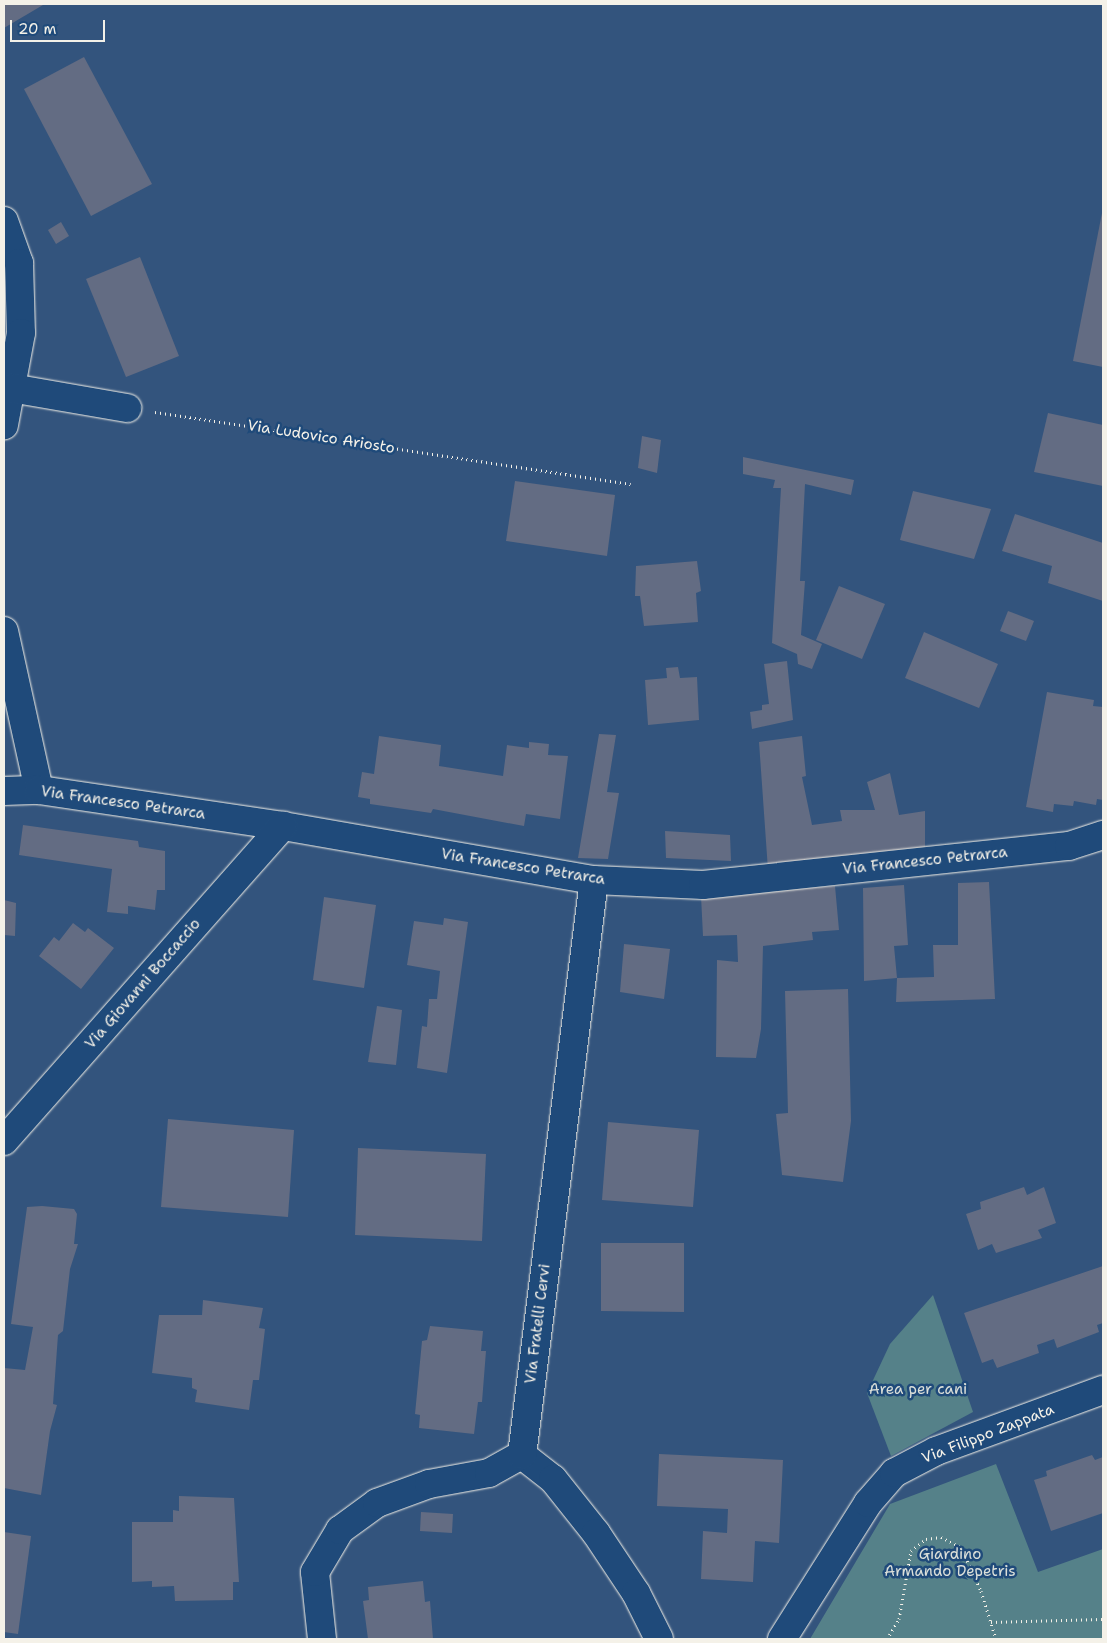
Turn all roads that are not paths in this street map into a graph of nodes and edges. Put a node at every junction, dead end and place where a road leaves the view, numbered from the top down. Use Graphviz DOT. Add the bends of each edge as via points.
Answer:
graph roads {
  1 [pos="4,221"];
  2 [pos="11,388"];
  3 [pos="127,408"];
  4 [pos="4,425"];
  5 [pos="4,631"];
  6 [pos="38,790"];
  7 [pos="4,791"];
  8 [pos="283,826"];
  9 [pos="1103,835"];
  10 [pos="594,880"];
  11 [pos="4,1141"];
  12 [pos="1103,1390"];
  13 [pos="522,1455"];
  14 [pos="322,1639"];
  15 [pos="659,1639"];
  16 [pos="782,1639"];
  1 -- 2 [label="street" via="19,263 21,333"];
  2 -- 3 [label="street"];
  2 -- 4 [label="street"];
  5 -- 6 [label="street"];
  6 -- 7 [label="street, Via Francesco Petrarca"];
  6 -- 8 [label="street, Via Francesco Petrarca"];
  8 -- 10 [label="street, Via Francesco Petrarca"];
  8 -- 11 [label="street, Via Giovanni Boccaccio"];
  9 -- 10 [label="street, Via Francesco Petrarca" via="1069,846 703,885"];
  10 -- 13 [label="street, Via Fratelli Cervi"];
  12 -- 16 [label="street, Via Filippo Zappata" via="936,1451 894,1473 868,1503"];
  13 -- 14 [label="street" via="489,1473 429,1484 376,1504 340,1530 315,1572"];
  13 -- 15 [label="street" via="553,1480 596,1534 636,1593"];
}
